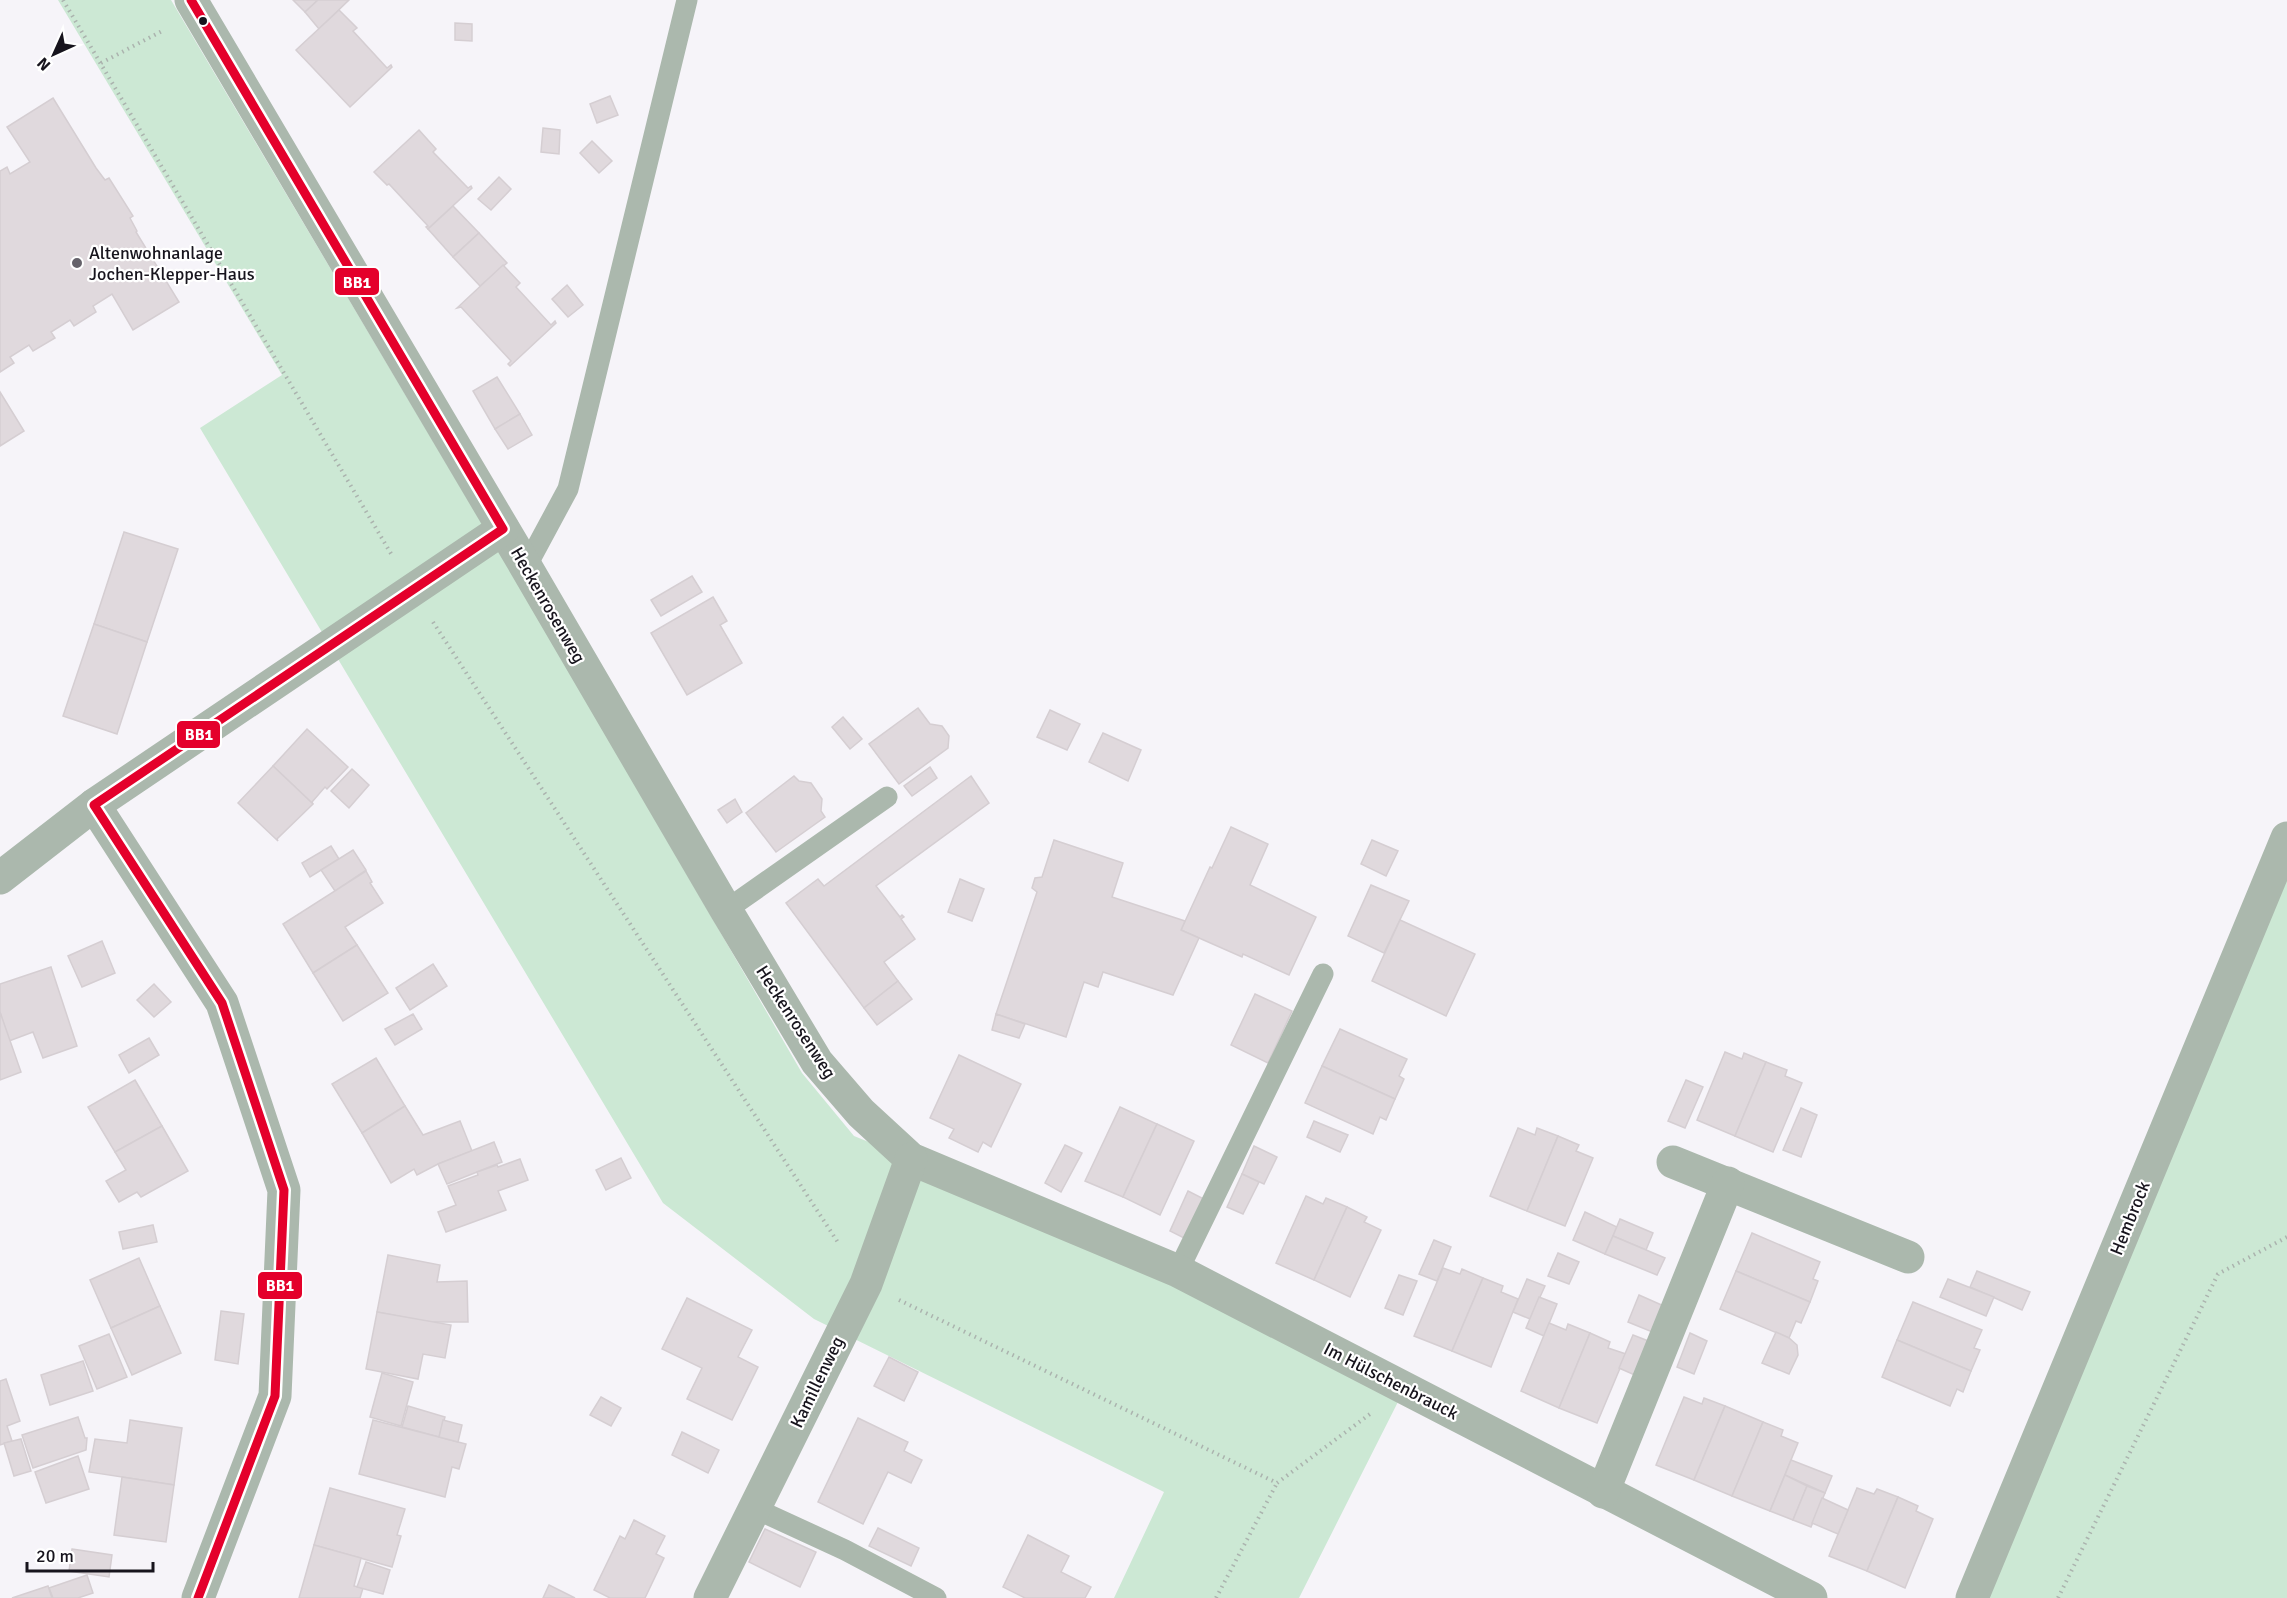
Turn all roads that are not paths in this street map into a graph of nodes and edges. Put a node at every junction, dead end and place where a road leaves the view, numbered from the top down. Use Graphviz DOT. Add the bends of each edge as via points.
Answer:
graph roads {
  1 [pos="687,0"];
  2 [pos="195,6"];
  3 [pos="503,529"];
  4 [pos="526,567"];
  5 [pos="887,797"];
  6 [pos="94,805"];
  7 [pos="2287,838"];
  8 [pos="0,878"];
  9 [pos="726,910"];
  10 [pos="1323,974"];
  11 [pos="911,1159"];
  12 [pos="1673,1162"];
  13 [pos="1728,1183"];
  14 [pos="1908,1257"];
  15 [pos="1178,1270"];
  16 [pos="1603,1492"];
  17 [pos="754,1508"];
  18 [pos="198,1598"];
  19 [pos="710,1598"];
  20 [pos="936,1598"];
  21 [pos="1812,1598"];
  22 [pos="1972,1598"];
  1 -- 4 [label="lane" via="568,489"];
  2 -- 3 [label="street, Heckenrosenweg"];
  3 -- 4 [label="street, Heckenrosenweg"];
  3 -- 6 [label="street"];
  4 -- 9 [label="street, Heckenrosenweg"];
  5 -- 9 [label="lane"];
  6 -- 8 [label="street"];
  6 -- 18 [label="street" via="222,1003 284,1190 275,1396"];
  7 -- 22 [label="street, Hembrock"];
  9 -- 11 [label="street, Heckenrosenweg" via="817,1062 861,1113"];
  10 -- 15 [label="lane"];
  11 -- 15 [label="street, Im Hülschenbrauck"];
  11 -- 17 [label="street, Kamillenweg" via="866,1284"];
  12 -- 13 [label="street"];
  13 -- 14 [label="street"];
  13 -- 16 [label="street"];
  15 -- 16 [label="street, Im Hülschenbrauck"];
  16 -- 21 [label="street, Im Hülschenbrauck"];
  17 -- 19 [label="street, Kamillenweg"];
  17 -- 20 [label="lane"];
}
